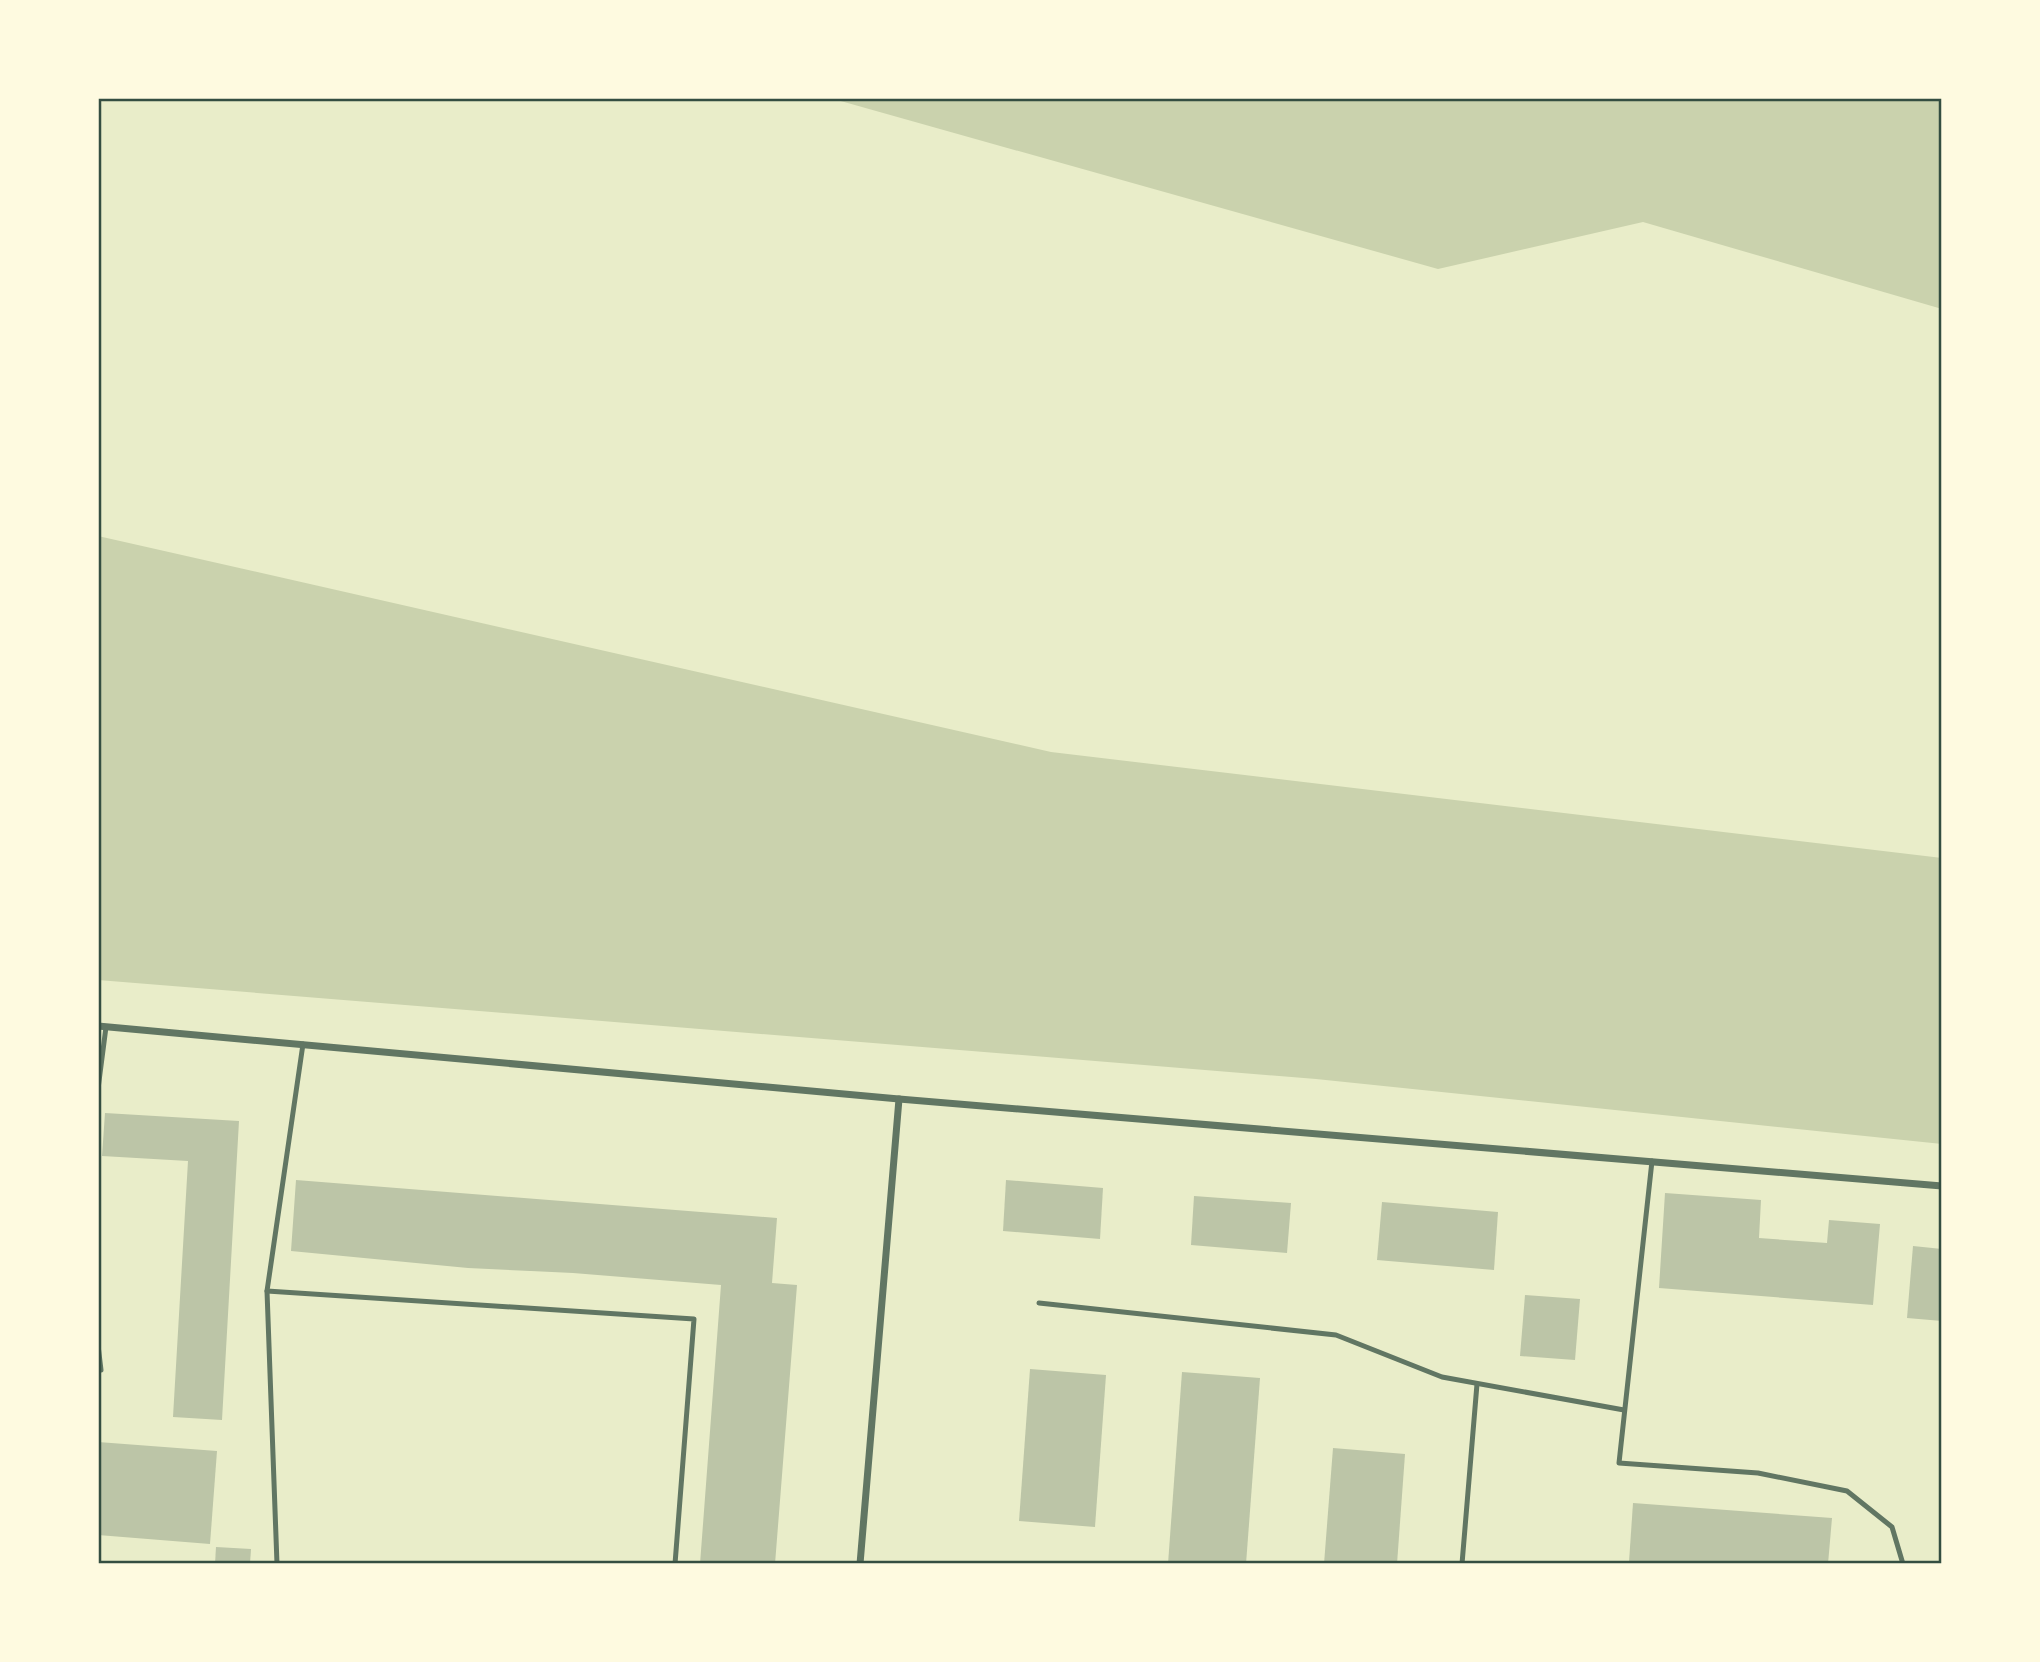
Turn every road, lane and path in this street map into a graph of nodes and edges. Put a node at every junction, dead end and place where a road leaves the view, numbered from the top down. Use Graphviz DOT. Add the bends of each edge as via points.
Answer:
graph roads {
  1 [pos="102,1027"];
  2 [pos="303,1044"];
  3 [pos="98,1089"];
  4 [pos="899,1099"];
  5 [pos="1652,1161"];
  6 [pos="1942,1186"];
  7 [pos="267,1291"];
  8 [pos="1039,1303"];
  9 [pos="98,1345"];
  10 [pos="101,1370"];
  11 [pos="1477,1384"];
  12 [pos="1624,1410"];
  13 [pos="277,1564"];
  14 [pos="675,1564"];
  15 [pos="860,1564"];
  16 [pos="1462,1564"];
  17 [pos="1903,1564"];
  1 -- 2 [label="street"];
  1 -- 3 [label="lane"];
  2 -- 4 [label="street"];
  2 -- 7 [label="lane"];
  4 -- 5 [label="street"];
  4 -- 15 [label="street"];
  5 -- 6 [label="street"];
  5 -- 12 [label="lane"];
  7 -- 13 [label="lane"];
  7 -- 14 [label="lane" via="694,1319"];
  8 -- 11 [label="lane" via="1336,1335 1442,1377"];
  9 -- 10 [label="lane"];
  11 -- 12 [label="lane"];
  11 -- 16 [label="lane"];
  12 -- 17 [label="lane" via="1619,1463 1758,1473 1847,1491 1892,1527"];
}
